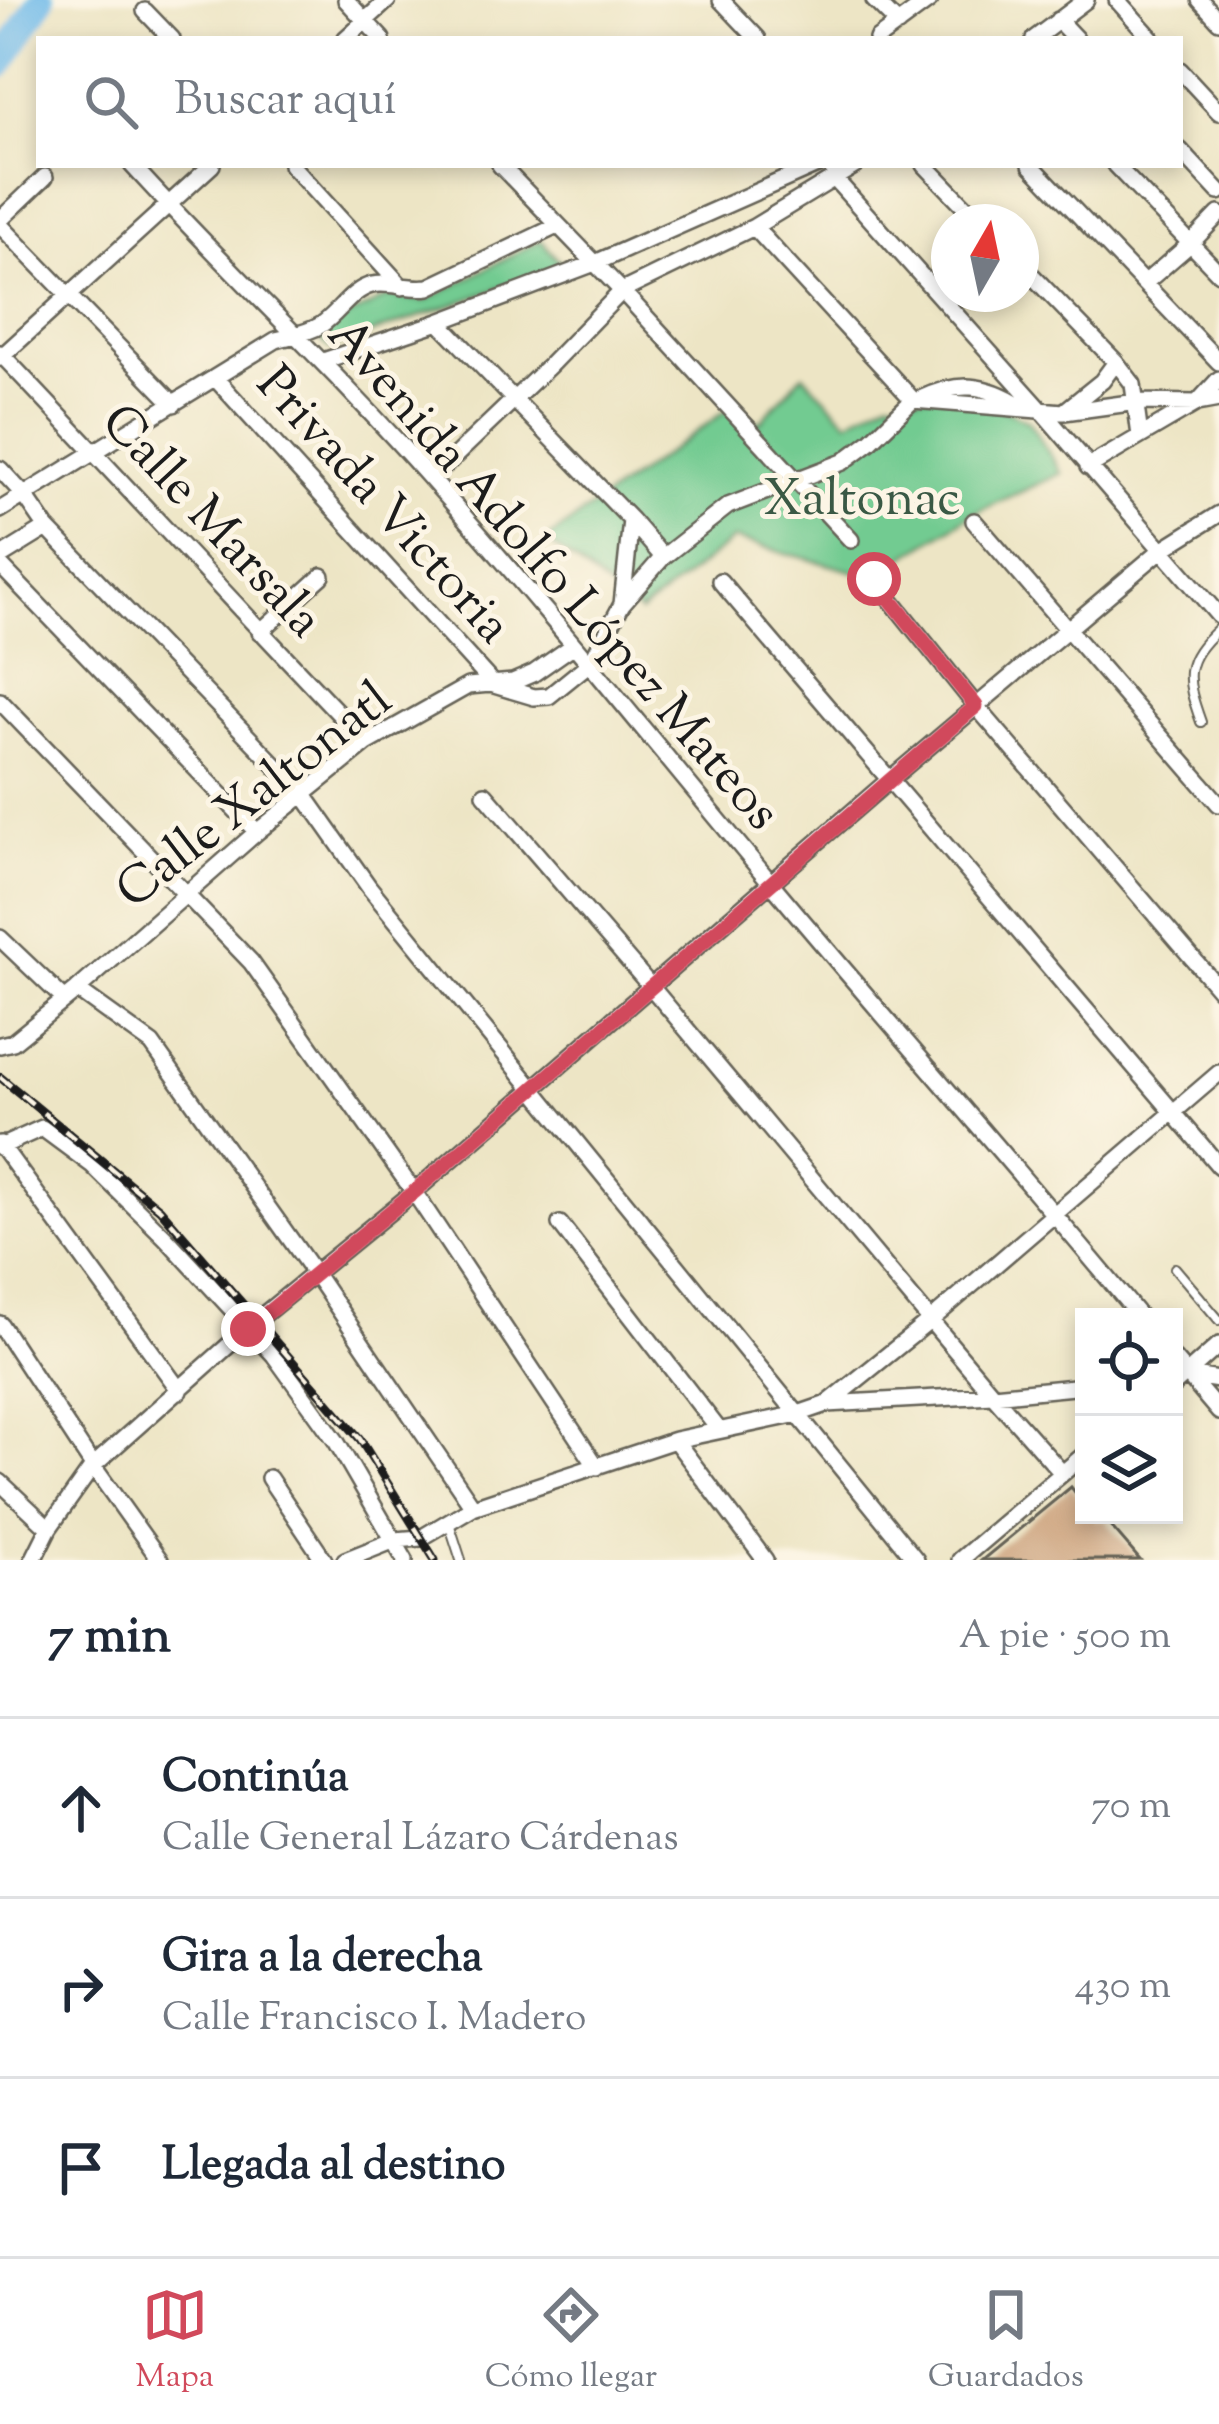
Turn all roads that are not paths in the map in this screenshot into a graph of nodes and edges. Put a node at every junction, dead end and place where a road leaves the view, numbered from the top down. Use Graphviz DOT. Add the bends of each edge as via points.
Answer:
graph roads {
  1 [pos="346,0"];
  2 [pos="388,0"];
  3 [pos="722,0"];
  4 [pos="874,0"];
  5 [pos="929,0"];
  6 [pos="1086,0"];
  7 [pos="1117,0"];
  8 [pos="1200,0"];
  9 [pos="145,11"];
  10 [pos="1058,20"];
  11 [pos="364,21"];
  12 [pos="1219,21"];
  13 [pos="898,24"];
  14 [pos="169,36"];
  15 [pos="348,36"];
  16 [pos="379,36"];
  17 [pos="755,36"];
  18 [pos="881,36"];
  19 [pos="1038,36"];
  20 [pos="1073,36"];
  21 [pos="1149,36"];
  22 [pos="1183,73"];
  23 [pos="1219,112"];
  24 [pos="1183,153"];
  25 [pos="135,168"];
  26 [pos="209,168"];
  27 [pos="294,168"];
  28 [pos="503,168"];
  29 [pos="811,168"];
  30 [pos="928,168"];
  31 [pos="1034,168"];
  32 [pos="1118,168"];
  33 [pos="834,171"];
  34 [pos="45,177"];
  35 [pos="1219,192"];
  36 [pos="963,204"];
  37 [pos="168,205"];
  38 [pos="1219,214"];
  39 [pos="0,222"];
  40 [pos="557,226"];
  41 [pos="754,227"];
  42 [pos="1190,244"];
  43 [pos="595,263"];
  44 [pos="1219,273"];
  45 [pos="1145,282"];
  46 [pos="1039,283"];
  47 [pos="404,289"];
  48 [pos="622,290"];
  49 [pos="70,294"];
  50 [pos="439,322"];
  51 [pos="295,335"];
  52 [pos="1,356"];
  53 [pos="323,362"];
  54 [pos="1116,362"];
  55 [pos="1219,362"];
  56 [pos="216,379"];
  57 [pos="1219,379"];
  58 [pos="1219,399"];
  59 [pos="513,400"];
  60 [pos="915,400"];
  61 [pos="1137,402"];
  62 [pos="1197,403"];
  63 [pos="174,404"];
  64 [pos="1033,409"];
  65 [pos="1064,412"];
  66 [pos="1140,436"];
  67 [pos="96,452"];
  68 [pos="1088,467"];
  69 [pos="0,469"];
  70 [pos="431,478"];
  71 [pos="797,481"];
  72 [pos="25,496"];
  73 [pos="0,510"];
  74 [pos="1219,514"];
  75 [pos="631,520"];
  76 [pos="974,520"];
  77 [pos="47,528"];
  78 [pos="850,541"];
  79 [pos="1160,550"];
  80 [pos="663,557"];
  81 [pos="0,561"];
  82 [pos="322,576"];
  83 [pos="874,579"];
  84 [pos="720,581"];
  85 [pos="622,604"];
  86 [pos="1219,616"];
  87 [pos="1219,628"];
  88 [pos="1067,630"];
  89 [pos="260,632"];
  90 [pos="574,645"];
  91 [pos="591,662"];
  92 [pos="494,685"];
  93 [pos="0,701"];
  94 [pos="976,706"];
  95 [pos="1201,722"];
  96 [pos="367,743"];
  97 [pos="888,781"];
  98 [pos="485,794"];
  99 [pos="304,795"];
  100 [pos="1219,804"];
  101 [pos="257,832"];
  102 [pos="771,883"];
  103 [pos="186,893"];
  104 [pos="0,938"];
  105 [pos="652,988"];
  106 [pos="1219,989"];
  107 [pos="70,994"];
  108 [pos="0,1045"];
  109 [pos="1219,1073"];
  110 [pos="535,1089"];
  111 [pos="1174,1112"];
  112 [pos="0,1146"];
  113 [pos="1219,1166"];
  114 [pos="414,1192"];
  115 [pos="1055,1214"];
  116 [pos="560,1224"];
  117 [pos="1175,1268"];
  118 [pos="315,1274"];
  119 [pos="1133,1308"];
  120 [pos="931,1320"];
  121 [pos="1219,1320"];
  122 [pos="0,1324"];
  123 [pos="248,1329"];
  124 [pos="1219,1345"];
  125 [pos="1183,1375"];
  126 [pos="1183,1379"];
  127 [pos="1219,1380"];
  128 [pos="1183,1383"];
  129 [pos="1075,1387"];
  130 [pos="180,1391"];
  131 [pos="993,1395"];
  132 [pos="827,1404"];
  133 [pos="1219,1412"];
  134 [pos="798,1414"];
  135 [pos="719,1430"];
  136 [pos="675,1440"];
  137 [pos="1075,1462"];
  138 [pos="93,1466"];
  139 [pos="597,1467"];
  140 [pos="1062,1472"];
  141 [pos="268,1478"];
  142 [pos="0,1482"];
  143 [pos="473,1507"];
  144 [pos="449,1521"];
  145 [pos="50,1528"];
  146 [pos="395,1540"];
  147 [pos="33,1560"];
  148 [pos="160,1560"];
  149 [pos="324,1560"];
  150 [pos="345,1560"];
  151 [pos="405,1560"];
  152 [pos="461,1560"];
  153 [pos="764,1560"];
  154 [pos="916,1560"];
  155 [pos="961,1560"];
  1 -- 11 [label="street"];
  2 -- 11 [label="street"];
  3 -- 17 [label="street"];
  4 -- 13 [label="street"];
  5 -- 13 [label="street"];
  6 -- 10 [label="street"];
  7 -- 21 [label="street"];
  8 -- 12 [label="street"];
  9 -- 14 [label="street"];
  10 -- 19 [label="street"];
  10 -- 20 [label="street"];
  11 -- 15 [label="street"];
  11 -- 16 [label="street"];
  13 -- 18 [label="street"];
  22 -- 23 [label="street"];
  24 -- 35 [label="street"];
  25 -- 37 [label="street, Avenida Adolfo López Mateos"];
  26 -- 37 [label="street"];
  27 -- 47 [label="street"];
  28 -- 40 [label="street"];
  29 -- 43 [label="street"];
  30 -- 36 [label="street"];
  31 -- 45 [label="street"];
  32 -- 42 [label="street"];
  33 -- 41 [label="street"];
  33 -- 64 [label="street"];
  34 -- 39 [label="street"];
  37 -- 49 [label="street"];
  37 -- 51 [label="street, Avenida Adolfo López Mateos"];
  38 -- 42 [label="street"];
  39 -- 49 [label="street"];
  40 -- 43 [label="street"];
  40 -- 47 [label="street" via="429,287"];
  41 -- 48 [label="street"];
  41 -- 60 [label="street"];
  42 -- 44 [label="street"];
  42 -- 45 [label="street"];
  43 -- 48 [label="street"];
  43 -- 50 [label="street"];
  45 -- 55 [label="street"];
  46 -- 54 [label="street"];
  47 -- 51 [label="street" via="370,285"];
  48 -- 59 [label="street"];
  48 -- 71 [label="street"];
  49 -- 52 [label="street"];
  49 -- 63 [label="street"];
  50 -- 53 [label="street"];
  50 -- 59 [label="street"];
  51 -- 53 [label="street, Avenida Adolfo López Mateos"];
  51 -- 56 [label="street"];
  52 -- 67 [label="street, Calle Marsala"];
  53 -- 70 [label="street, Avenida Adolfo López Mateos"];
  54 -- 61 [label="street"];
  54 -- 65 [label="street"];
  56 -- 63 [label="street"];
  56 -- 92 [label="street, Privada Victoria"];
  57 -- 62 [label="street"];
  58 -- 62 [label="street"];
  59 -- 70 [label="street"];
  59 -- 75 [label="street"];
  60 -- 64 [label="street"];
  60 -- 71 [label="street" via="843,463"];
  61 -- 62 [label="street"];
  61 -- 65 [label="street"];
  61 -- 66 [label="street"];
  62 -- 66 [label="street"];
  63 -- 67 [label="street"];
  64 -- 65 [label="street"];
  64 -- 68 [label="street"];
  66 -- 68 [label="street"];
  67 -- 72 [label="street"];
  67 -- 89 [label="street, Calle Marsala"];
  68 -- 79 [label="street"];
  69 -- 72 [label="street"];
  70 -- 90 [label="street, Avenida Adolfo López Mateos"];
  71 -- 78 [label="street"];
  71 -- 80 [label="street" via="728,506"];
  72 -- 73 [label="street"];
  72 -- 77 [label="street"];
  74 -- 79 [label="street"];
  75 -- 80 [label="street"];
  75 -- 85 [label="street"];
  76 -- 88 [label="street"];
  77 -- 81 [label="street"];
  77 -- 99 [label="street"];
  79 -- 86 [label="street"];
  79 -- 88 [label="street"];
  80 -- 85 [label="street"];
  81 -- 101 [label="street"];
  82 -- 89 [label="street"];
  83 -- 94 [label="street"];
  84 -- 97 [label="street"];
  85 -- 91 [label="street"];
  87 -- 95 [label="lane" via="1188,671"];
  88 -- 94 [label="street"];
  88 -- 100 [label="street"];
  89 -- 96 [label="street, Calle Marsala"];
  90 -- 91 [label="street, Avenida Adolfo López Mateos"];
  90 -- 92 [label="street, Calle Xaltonatl" via="534,673"];
  91 -- 92 [label="street" via="549,696"];
  91 -- 102 [label="street, Avenida Adolfo López Mateos"];
  92 -- 96 [label="street, Calle Xaltonatl" via="468,686"];
  93 -- 103 [label="street"];
  94 -- 97 [label="street"];
  94 -- 106 [label="street"];
  96 -- 99 [label="street, Calle Xaltonatl"];
  97 -- 102 [label="street"];
  97 -- 111 [label="street"];
  98 -- 105 [label="street"];
  99 -- 101 [label="street, Calle Xaltonatl"];
  99 -- 110 [label="street"];
  101 -- 103 [label="street, Calle Xaltonatl"];
  102 -- 105 [label="street"];
  102 -- 115 [label="street, Avenida Adolfo López Mateos"];
  103 -- 107 [label="street, Calle Xaltonatl"];
  103 -- 114 [label="street" via="251,962"];
  104 -- 107 [label="street"];
  105 -- 110 [label="street"];
  105 -- 120 [label="street"];
  107 -- 108 [label="street, Calle Xaltonatl"];
  107 -- 118 [label="street" via="152,1044"];
  109 -- 111 [label="street"];
  110 -- 114 [label="street"];
  110 -- 134 [label="street"];
  111 -- 113 [label="street"];
  111 -- 115 [label="street"];
  112 -- 123 [label="street" via="42,1128 92,1165"];
  112 -- 130 [label="street"];
  114 -- 118 [label="street"];
  114 -- 139 [label="street"];
  115 -- 119 [label="street, Avenida Adolfo López Mateos"];
  115 -- 120 [label="street"];
  116 -- 135 [label="street"];
  117 -- 121 [label="lane"];
  118 -- 123 [label="street"];
  118 -- 143 [label="street"];
  120 -- 131 [label="street"];
  120 -- 132 [label="street"];
  122 -- 138 [label="street"];
  123 -- 130 [label="street"];
  123 -- 146 [label="street" via="336,1441"];
  124 -- 125 [label="street"];
  126 -- 127 [label="street"];
  128 -- 133 [label="street"];
  129 -- 131 [label="street"];
  130 -- 138 [label="street"];
  131 -- 132 [label="street"];
  131 -- 140 [label="street"];
  132 -- 134 [label="street"];
  134 -- 135 [label="street"];
  134 -- 154 [label="street"];
  135 -- 136 [label="street"];
  136 -- 139 [label="street"];
  136 -- 153 [label="street"];
  137 -- 140 [label="street"];
  138 -- 145 [label="street"];
  138 -- 148 [label="street"];
  139 -- 143 [label="street"];
  140 -- 155 [label="street"];
  141 -- 149 [label="street"];
  142 -- 145 [label="street"];
  143 -- 144 [label="street"];
  144 -- 146 [label="street" via="421,1538"];
  144 -- 152 [label="lane"];
  145 -- 147 [label="street"];
  146 -- 150 [label="street"];
  146 -- 151 [label="street"];
}
